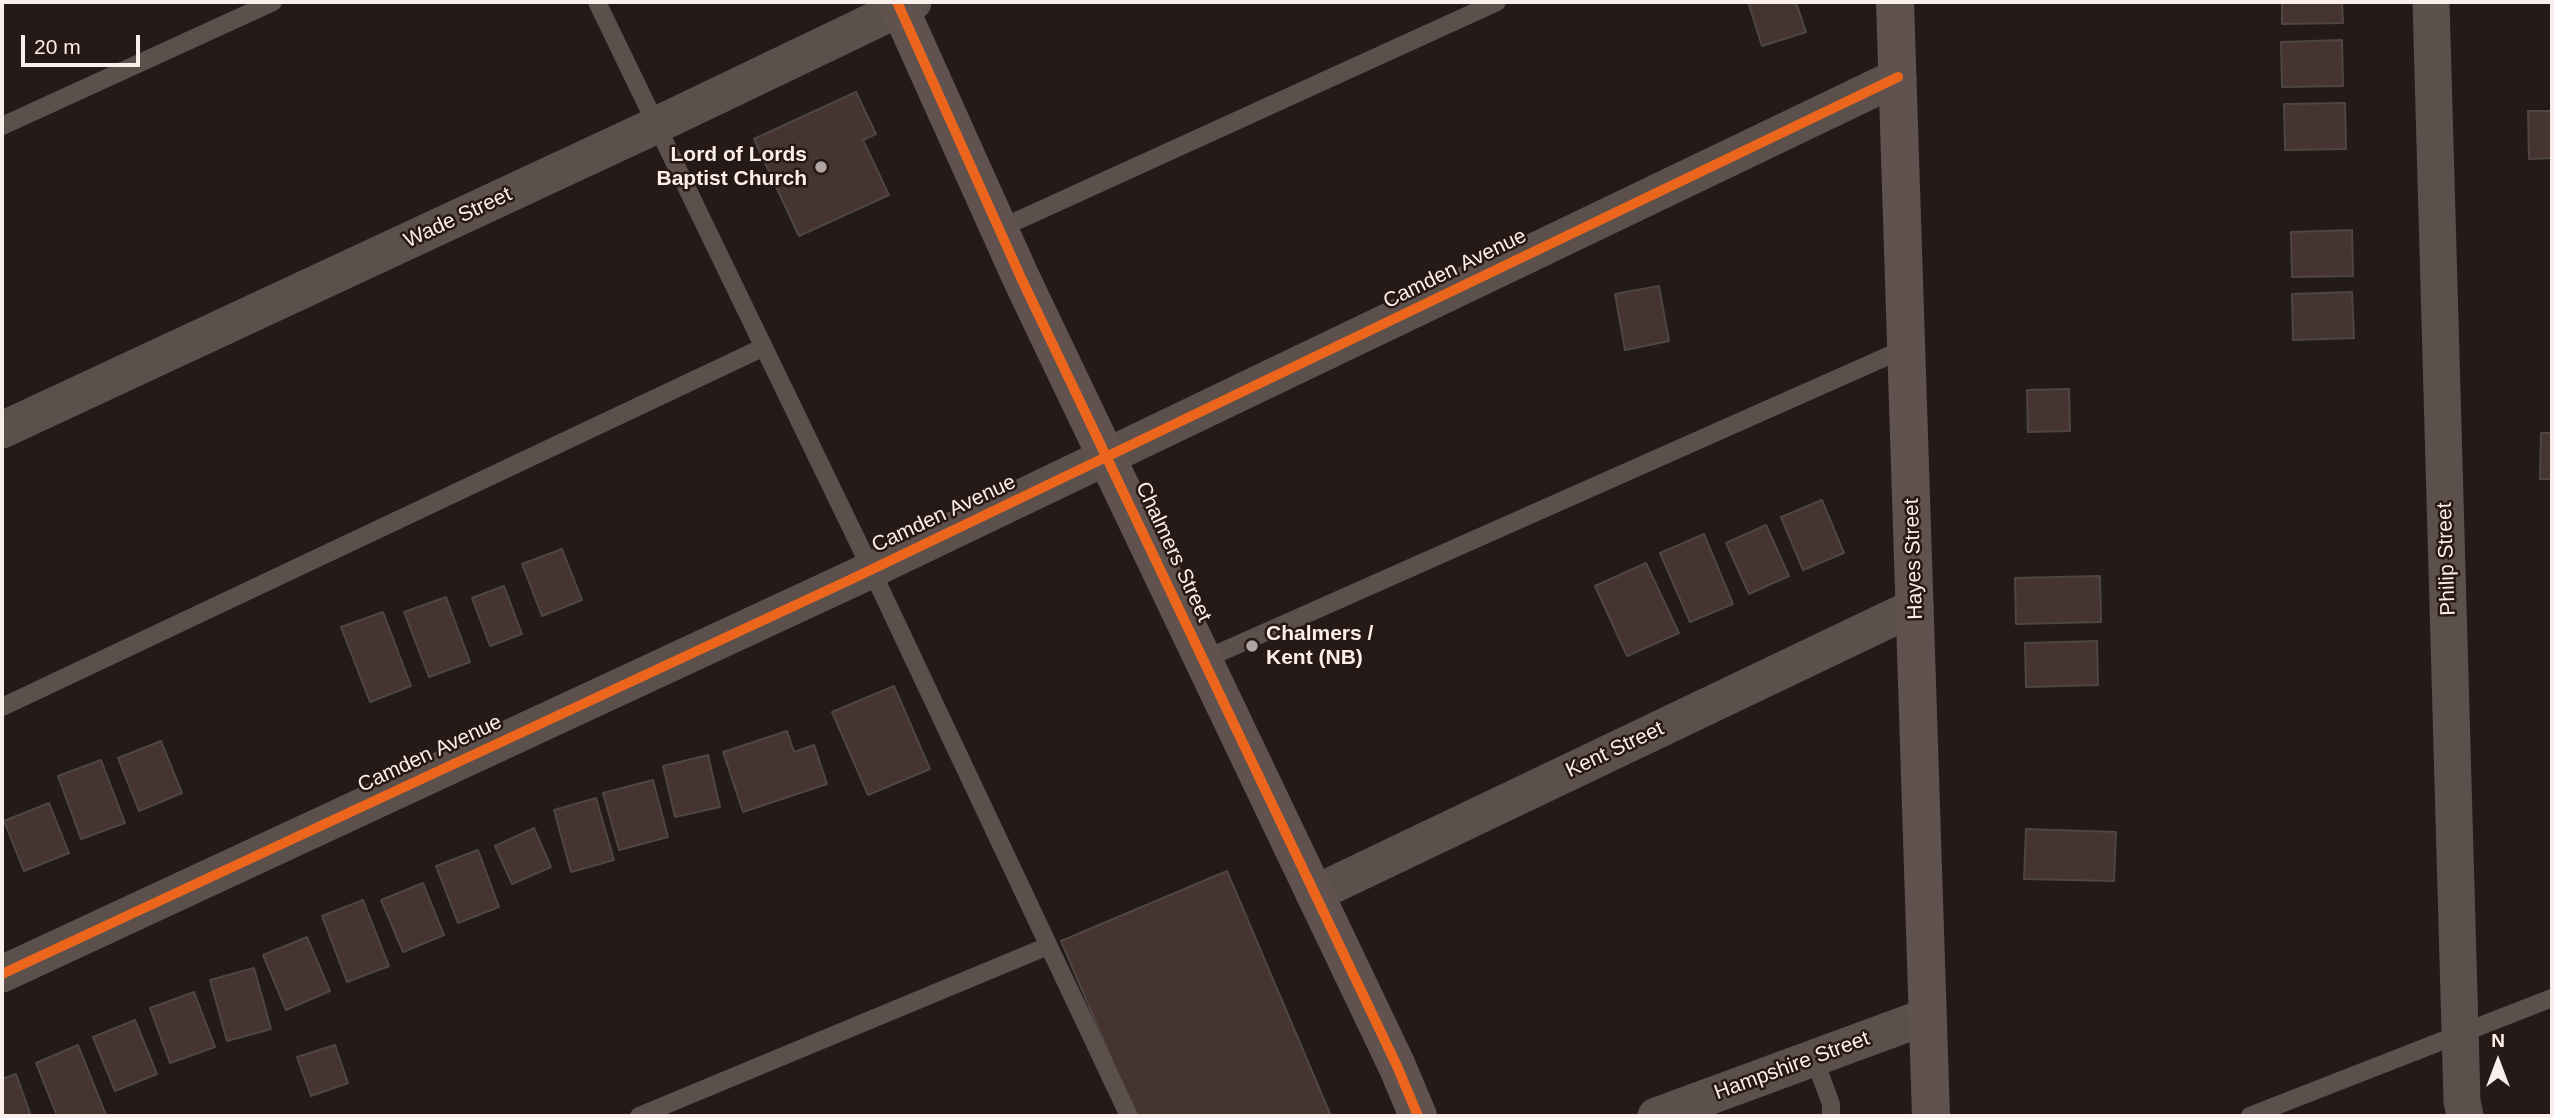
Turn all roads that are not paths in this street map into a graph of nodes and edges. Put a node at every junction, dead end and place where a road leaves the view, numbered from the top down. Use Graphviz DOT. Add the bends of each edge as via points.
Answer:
graph roads {
  1 [pos="273,2"];
  2 [pos="597,2"];
  3 [pos="1497,2"];
  4 [pos="1895,2"];
  5 [pos="2431,2"];
  6 [pos="903,4"];
  7 [pos="1898,78"];
  8 [pos="657,125"];
  9 [pos="2,126"];
  10 [pos="999,229"];
  11 [pos="764,347"];
  12 [pos="1906,348"];
  13 [pos="2,430"];
  14 [pos="1107,458"];
  15 [pos="871,569"];
  16 [pos="1915,607"];
  17 [pos="1203,660"];
  18 [pos="2,707"];
  19 [pos="1314,894"];
  20 [pos="1048,946"];
  21 [pos="2,974"];
  22 [pos="2552,998"];
  23 [pos="1928,1016"];
  24 [pos="2460,1035"];
  25 [pos="1814,1058"];
  26 [pos="639,1116"];
  27 [pos="1129,1116"];
  28 [pos="1418,1116"];
  29 [pos="1656,1116"];
  30 [pos="1831,1116"];
  31 [pos="1931,1116"];
  32 [pos="2250,1116"];
  33 [pos="2465,1116"];
  1 -- 9 [label="lane"];
  2 -- 8 [label="lane"];
  3 -- 10 [label="lane"];
  4 -- 7 [label="street, Hayes Street"];
  5 -- 24 [label="street, Philip Street"];
  6 -- 8 [label="street, Wade Street"];
  6 -- 10 [label="street, Chalmers Street"];
  7 -- 12 [label="street, Hayes Street"];
  7 -- 14 [label="street, Camden Avenue"];
  8 -- 11 [label="lane"];
  8 -- 13 [label="street, Wade Street"];
  10 -- 14 [label="street, Chalmers Street"];
  11 -- 15 [label="lane"];
  11 -- 18 [label="lane"];
  12 -- 16 [label="street, Hayes Street"];
  12 -- 17 [label="lane"];
  14 -- 15 [label="street, Camden Avenue"];
  14 -- 17 [label="street, Chalmers Street"];
  15 -- 20 [label="lane"];
  15 -- 21 [label="street, Camden Avenue"];
  16 -- 19 [label="street, Kent Street"];
  16 -- 23 [label="street, Hayes Street"];
  17 -- 19 [label="street, Chalmers Street"];
  19 -- 28 [label="street, Chalmers Street"];
  20 -- 26 [label="lane"];
  20 -- 27 [label="lane"];
  22 -- 24 [label="lane"];
  23 -- 25 [label="street, Hampshire Street"];
  23 -- 31 [label="street, Hayes Street"];
  24 -- 32 [label="lane"];
  24 -- 33 [label="street, Philip Street"];
  25 -- 29 [label="street, Hampshire Street"];
  25 -- 30 [label="lane"];
}
